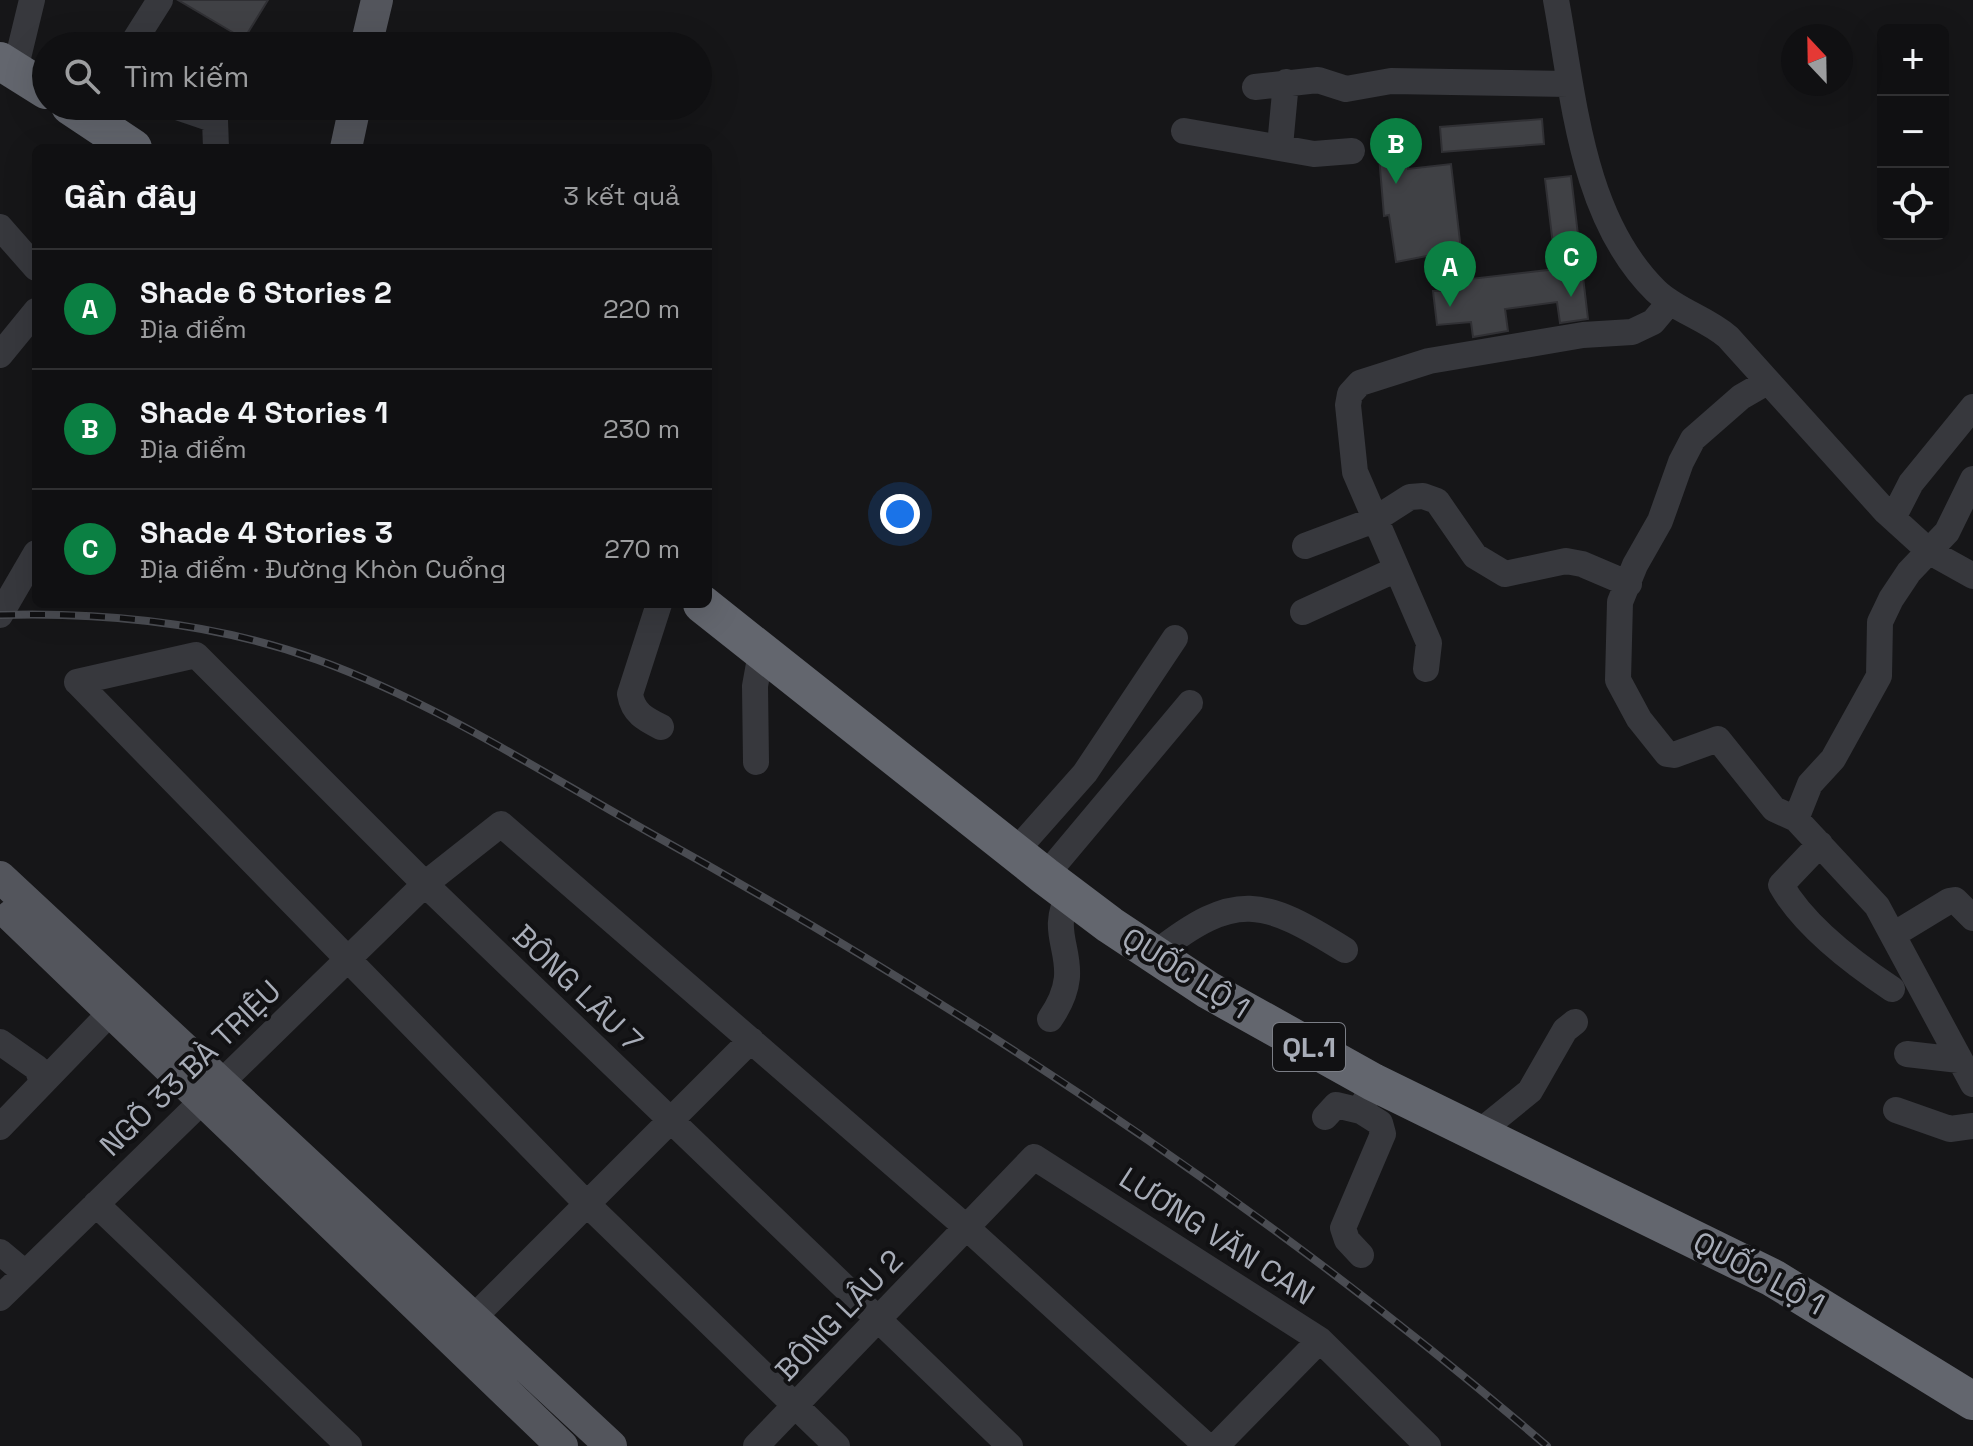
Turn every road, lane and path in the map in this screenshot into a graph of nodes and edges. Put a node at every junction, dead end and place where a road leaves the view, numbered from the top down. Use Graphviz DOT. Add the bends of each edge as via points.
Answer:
graph roads {
  1 [pos="32,0"];
  2 [pos="160,0"];
  3 [pos="377,0"];
  4 [pos="1556,0"];
  5 [pos="140,32"];
  6 [pos="369,32"];
  7 [pos="20,74"];
  8 [pos="1286,82"];
  9 [pos="1568,84"];
  10 [pos="1255,87"];
  11 [pos="99,120"];
  12 [pos="215,120"];
  13 [pos="352,120"];
  14 [pos="1184,131"];
  15 [pos="128,144"];
  16 [pos="216,144"];
  17 [pos="347,144"];
  18 [pos="1280,146"];
  19 [pos="1352,151"];
  20 [pos="0,227"];
  21 [pos="32,263"];
  22 [pos="1669,303"];
  23 [pos="32,316"];
  24 [pos="0,355"];
  25 [pos="1767,382"];
  26 [pos="1973,407"];
  27 [pos="1973,479"];
  28 [pos="1893,518"];
  29 [pos="1374,520"];
  30 [pos="1305,546"];
  31 [pos="1930,552"];
  32 [pos="32,557"];
  33 [pos="1397,569"];
  34 [pos="1973,576"];
  35 [pos="9,581"];
  36 [pos="1629,584"];
  37 [pos="658,608"];
  38 [pos="707,608"];
  39 [pos="1303,612"];
  40 [pos="0,615"];
  41 [pos="1175,638"];
  42 [pos="761,653"];
  43 [pos="1426,669"];
  44 [pos="1190,703"];
  45 [pos="661,727"];
  46 [pos="756,762"];
  47 [pos="1796,819"];
  48 [pos="1820,844"];
  49 [pos="1015,852"];
  50 [pos="0,877"];
  51 [pos="425,884"];
  52 [pos="1057,885"];
  53 [pos="0,906"];
  54 [pos="1973,918"];
  55 [pos="1893,935"];
  56 [pos="1345,950"];
  57 [pos="1156,953"];
  58 [pos="348,961"];
  59 [pos="1892,989"];
  60 [pos="111,1012"];
  61 [pos="1050,1019"];
  62 [pos="1575,1022"];
  63 [pos="751,1040"];
  64 [pos="0,1042"];
  65 [pos="1907,1054"];
  66 [pos="1959,1060"];
  67 [pos="42,1082"];
  68 [pos="1973,1084"];
  69 [pos="213,1091"];
  70 [pos="1367,1096"];
  71 [pos="1896,1110"];
  72 [pos="1325,1117"];
  73 [pos="671,1122"];
  74 [pos="1973,1126"];
  75 [pos="0,1127"];
  76 [pos="1477,1134"];
  77 [pos="96,1204"];
  78 [pos="588,1205"];
  79 [pos="967,1228"];
  80 [pos="0,1252"];
  81 [pos="1361,1255"];
  82 [pos="25,1273"];
  83 [pos="0,1298"];
  84 [pos="475,1316"];
  85 [pos="880,1318"];
  86 [pos="1320,1340"];
  87 [pos="1973,1401"];
  88 [pos="795,1406"];
  89 [pos="349,1446"];
  90 [pos="562,1446"];
  91 [pos="611,1446"];
  92 [pos="756,1446"];
  93 [pos="837,1446"];
  94 [pos="1010,1446"];
  95 [pos="1207,1446"];
  96 [pos="1216,1446"];
  97 [pos="1428,1446"];
  1 -- 7 [label="street"];
  2 -- 5 [label="street"];
  3 -- 6 [label="main road"];
  4 -- 9 [label="street"];
  8 -- 9 [label="street" via="1318,80 1346,89 1391,81"];
  8 -- 10 [label="street"];
  8 -- 18 [label="street"];
  9 -- 22 [label="street" via="1597,193 1637,269"];
  11 -- 15 [label="highway"];
  12 -- 16 [label="street"];
  13 -- 17 [label="main road"];
  14 -- 18 [label="street"];
  18 -- 19 [label="street" via="1314,154"];
  20 -- 21 [label="street"];
  22 -- 25 [label="street" via="1713,325"];
  22 -- 29 [label="street" via="1653,322 1632,332 1429,361 1360,383 1348,405 1355,472"];
  23 -- 24 [label="street"];
  25 -- 28 [label="street"];
  25 -- 36 [label="street" via="1693,439"];
  26 -- 28 [label="street" via="1911,483"];
  27 -- 31 [label="street" via="1947,532"];
  28 -- 31 [label="street"];
  29 -- 30 [label="street"];
  29 -- 33 [label="street"];
  29 -- 36 [label="street" via="1410,497 1423,496 1437,501 1475,556 1505,574 1566,561"];
  31 -- 34 [label="street"];
  31 -- 47 [label="street" via="1891,599 1880,622 1879,676 1833,759 1810,784"];
  32 -- 35 [label="street"];
  33 -- 39 [label="street"];
  33 -- 43 [label="street" via="1429,643"];
  35 -- 40 [label="street"];
  36 -- 47 [label="street" via="1620,602 1618,680 1639,719 1667,754 1718,739 1774,809"];
  37 -- 45 [label="street" via="630,694 642,717"];
  38 -- 42 [label="highway, QUỐC LỘ 1 / QL.1"];
  41 -- 49 [label="street" via="1085,773"];
  42 -- 46 [label="street" via="755,686"];
  42 -- 49 [label="highway, QUỐC LỘ 1 / QL.1"];
  44 -- 52 [label="street"];
  47 -- 48 [label="street"];
  48 -- 55 [label="street" via="1877,906"];
  48 -- 59 [label="street" via="1781,885 1791,903"];
  49 -- 52 [label="highway, QUỐC LỘ 1 / QL.1"];
  50 -- 69 [label="main road"];
  51 -- 58 [label="street, NGÕ 33 BÀ TRIỆU"];
  51 -- 58 [label="street, BÔNG LÂU 7" via="196,655 77,682"];
  51 -- 63 [label="street, NGÕ 33 BÀ TRIỆU" via="501,824"];
  51 -- 73 [label="street, BÔNG LÂU 7"];
  52 -- 57 [label="highway, QUỐC LỘ 1 / QL.1"];
  52 -- 61 [label="street" via="1070,969 1063,1000"];
  53 -- 60 [label="main road"];
  54 -- 55 [label="street" via="1955,900 1949,901"];
  55 -- 66 [label="street"];
  56 -- 57 [label="street" via="1256,907 1206,920"];
  57 -- 70 [label="highway, QUỐC LỘ 1 / QL.1"];
  58 -- 69 [label="street, NGÕ 33 BÀ TRIỆU"];
  58 -- 78 [label="street"];
  60 -- 67 [label="street"];
  60 -- 69 [label="main road"];
  62 -- 76 [label="street" via="1565,1030 1530,1091"];
  63 -- 73 [label="street"];
  63 -- 79 [label="street"];
  64 -- 67 [label="street" via="37,1068"];
  65 -- 66 [label="street"];
  66 -- 68 [label="street"];
  67 -- 75 [label="street"];
  69 -- 77 [label="street, NGÕ 33 BÀ TRIỆU"];
  69 -- 84 [label="main road"];
  69 -- 90 [label="main road"];
  70 -- 72 [label="street" via="1336,1105"];
  70 -- 76 [label="highway, QUỐC LỘ 1 / QL.1"];
  70 -- 81 [label="street" via="1383,1134 1343,1228"];
  71 -- 74 [label="street" via="1950,1129"];
  73 -- 78 [label="street"];
  73 -- 85 [label="street, BÔNG LÂU 7"];
  76 -- 87 [label="highway, QUỐC LỘ 1 / QL.1" via="1773,1278"];
  77 -- 82 [label="street, NGÕ 33 BÀ TRIỆU"];
  77 -- 89 [label="street"];
  78 -- 84 [label="street"];
  78 -- 88 [label="street"];
  79 -- 85 [label="street, BÔNG LÂU 2"];
  79 -- 86 [label="street, LƯƠNG VĂN CAN" via="1034,1157"];
  79 -- 95 [label="street"];
  80 -- 82 [label="street"];
  82 -- 83 [label="street, NGÕ 33 BÀ TRIỆU"];
  84 -- 91 [label="main road"];
  85 -- 88 [label="street, BÔNG LÂU 2"];
  85 -- 94 [label="street, BÔNG LÂU 7"];
  86 -- 96 [label="street"];
  86 -- 97 [label="street, LƯƠNG VĂN CAN"];
  88 -- 92 [label="street, BÔNG LÂU 2"];
  88 -- 93 [label="street"];
}
